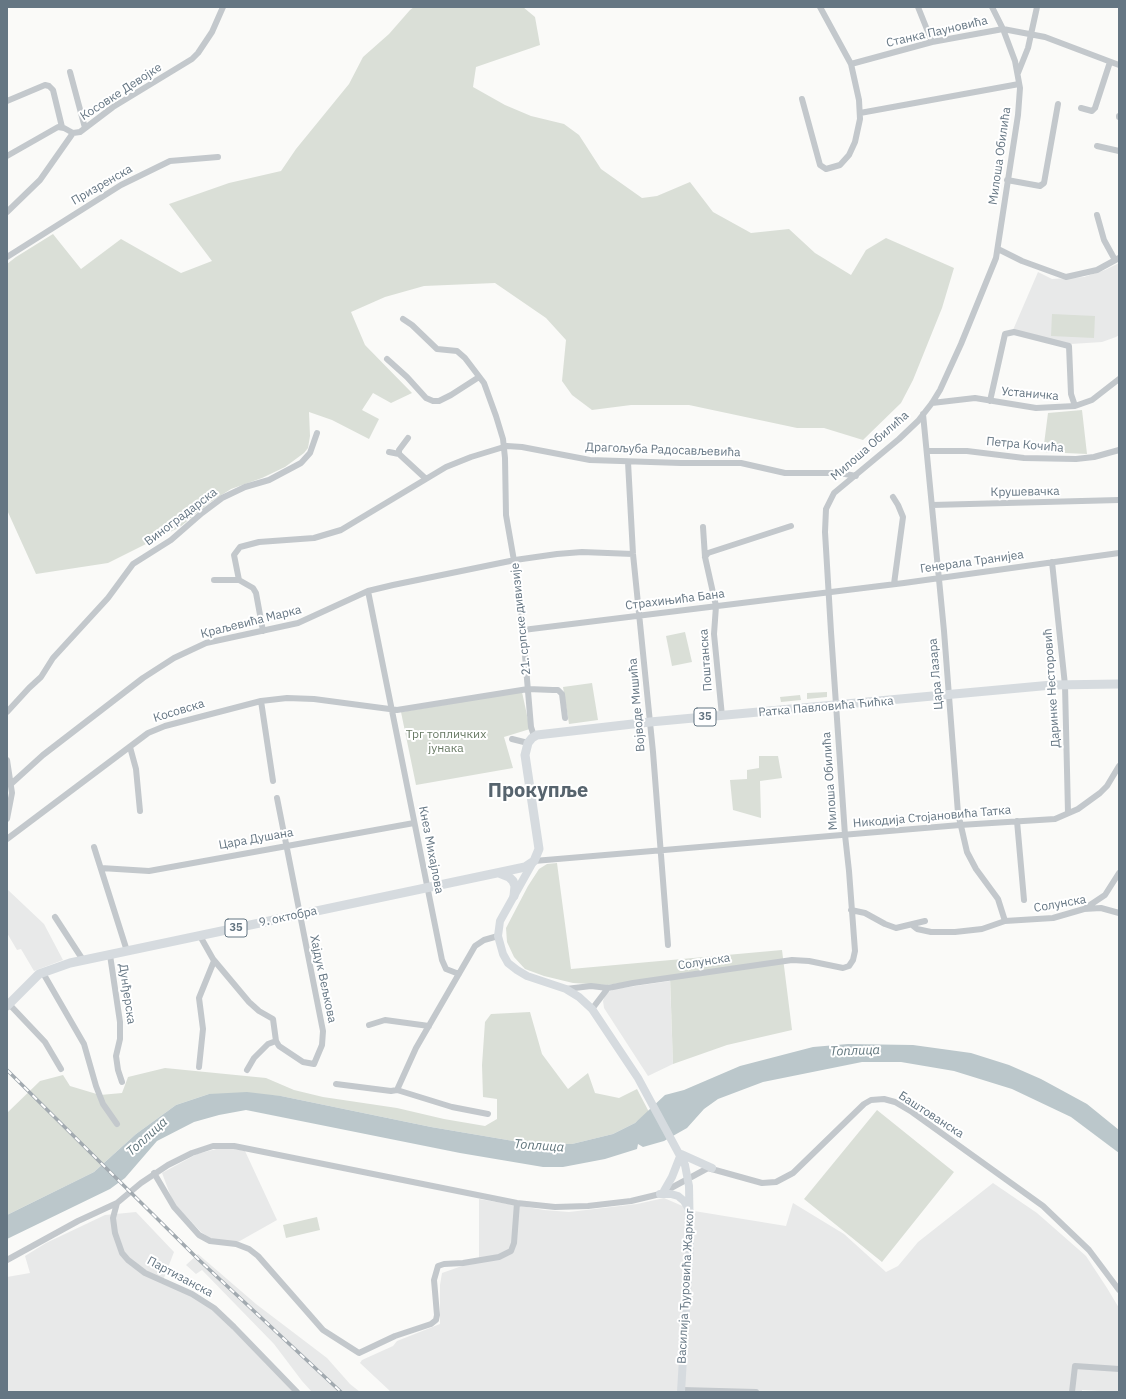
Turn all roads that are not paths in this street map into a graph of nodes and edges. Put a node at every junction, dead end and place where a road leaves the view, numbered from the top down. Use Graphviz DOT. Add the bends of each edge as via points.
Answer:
graph roads {
  1 [pos="223,7"];
  2 [pos="820,7"];
  3 [pos="918,7"];
  4 [pos="992,7"];
  5 [pos="1036,7"];
  6 [pos="1003,29"];
  7 [pos="1031,34"];
  8 [pos="932,42"];
  9 [pos="1110,62"];
  10 [pos="851,64"];
  11 [pos="1119,65"];
  12 [pos="70,72"];
  13 [pos="1018,73"];
  14 [pos="1020,84"];
  15 [pos="802,99"];
  16 [pos="7,101"];
  17 [pos="1058,104"];
  18 [pos="1081,108"];
  19 [pos="860,112"];
  20 [pos="62,127"];
  21 [pos="85,128"];
  22 [pos="73,133"];
  23 [pos="1097,146"];
  24 [pos="1119,151"];
  25 [pos="7,156"];
  26 [pos="218,157"];
  27 [pos="1008,180"];
  28 [pos="7,212"];
  29 [pos="1097,215"];
  30 [pos="998,249"];
  31 [pos="7,257"];
  32 [pos="1117,259"];
  33 [pos="403,319"];
  34 [pos="387,359"];
  35 [pos="479,377"];
  36 [pos="1119,379"];
  37 [pos="990,401"];
  38 [pos="932,403"];
  39 [pos="1075,406"];
  40 [pos="924,414"];
  41 [pos="317,433"];
  42 [pos="408,438"];
  43 [pos="503,447"];
  44 [pos="1119,450"];
  45 [pos="928,451"];
  46 [pos="389,452"];
  47 [pos="399,454"];
  48 [pos="628,462"];
  49 [pos="856,476"];
  50 [pos="425,478"];
  51 [pos="892,497"];
  52 [pos="1119,500"];
  53 [pos="932,504"];
  54 [pos="790,526"];
  55 [pos="704,528"];
  56 [pos="1119,552"];
  57 [pos="633,554"];
  58 [pos="705,557"];
  59 [pos="515,560"];
  60 [pos="1052,562"];
  61 [pos="939,577"];
  62 [pos="214,580"];
  63 [pos="239,580"];
  64 [pos="894,584"];
  65 [pos="368,591"];
  66 [pos="829,591"];
  67 [pos="716,606"];
  68 [pos="640,616"];
  69 [pos="523,630"];
  70 [pos="263,631"];
  71 [pos="1119,684"];
  72 [pos="1065,685"];
  73 [pos="528,689"];
  74 [pos="949,695"];
  75 [pos="261,701"];
  76 [pos="836,706"];
  77 [pos="392,710"];
  78 [pos="7,712"];
  79 [pos="722,716"];
  80 [pos="565,718"];
  81 [pos="650,722"];
  82 [pos="512,739"];
  83 [pos="531,740"];
  84 [pos="130,747"];
  85 [pos="7,760"];
  86 [pos="1119,766"];
  87 [pos="273,781"];
  88 [pos="9,783"];
  89 [pos="277,798"];
  90 [pos="140,811"];
  91 [pos="1068,813"];
  92 [pos="7,819"];
  93 [pos="1017,821"];
  94 [pos="414,823"];
  95 [pos="960,824"];
  96 [pos="844,835"];
  97 [pos="7,839"];
  98 [pos="287,846"];
  99 [pos="94,847"];
  100 [pos="659,851"];
  101 [pos="534,861"];
  102 [pos="101,868"];
  103 [pos="500,873"];
  104 [pos="1119,873"];
  105 [pos="426,888"];
  106 [pos="514,896"];
  107 [pos="1024,900"];
  108 [pos="1084,909"];
  109 [pos="851,910"];
  110 [pos="1119,913"];
  111 [pos="299,915"];
  112 [pos="55,917"];
  113 [pos="926,921"];
  114 [pos="1005,921"];
  115 [pos="912,925"];
  116 [pos="200,936"];
  117 [pos="498,936"];
  118 [pos="668,946"];
  119 [pos="127,951"];
  120 [pos="110,955"];
  121 [pos="83,960"];
  122 [pos="214,962"];
  123 [pos="846,968"];
  124 [pos="43,972"];
  125 [pos="459,974"];
  126 [pos="608,988"];
  127 [pos="566,989"];
  128 [pos="8,1005"];
  129 [pos="592,1009"];
  130 [pos="369,1025"];
  131 [pos="429,1026"];
  132 [pos="276,1042"];
  133 [pos="199,1067"];
  134 [pos="61,1069"];
  135 [pos="247,1070"];
  136 [pos="122,1082"];
  137 [pos="336,1084"];
  138 [pos="397,1090"];
  139 [pos="488,1114"];
  140 [pos="117,1124"];
  141 [pos="680,1153"];
  142 [pos="712,1168"];
  143 [pos="154,1173"];
  144 [pos="688,1180"];
  145 [pos="662,1193"];
  146 [pos="117,1203"];
  147 [pos="517,1203"];
  148 [pos="690,1211"];
  149 [pos="7,1260"];
  150 [pos="1119,1290"];
  151 [pos="1119,1369"];
  152 [pos="682,1391"];
  153 [pos="297,1392"];
  154 [pos="756,1392"];
  155 [pos="1072,1392"];
  1 -- 21 [label="street, Косовке Девојке" via="212,32 195,57 113,107"];
  2 -- 10 [label="street"];
  3 -- 8 [label="street"];
  4 -- 6 [label="street, Милоша Обилића"];
  5 -- 7 [label="street"];
  6 -- 7 [label="street, Станка Пауновића"];
  6 -- 8 [label="street, Станка Пауновића"];
  6 -- 13 [label="street, Милоша Обилића"];
  7 -- 9 [label="street, Станка Пауновића"];
  7 -- 13 [label="street"];
  8 -- 10 [label="street, Станка Пауновића"];
  9 -- 11 [label="street, Станка Пауновића"];
  9 -- 18 [label="street" via="1096,108 1092,111"];
  10 -- 19 [label="street"];
  12 -- 21 [label="street"];
  13 -- 14 [label="street, Милоша Обилића"];
  14 -- 19 [label="street"];
  14 -- 27 [label="street, Милоша Обилића"];
  15 -- 19 [label="street" via="820,165 826,169 840,165 849,155 855,142"];
  16 -- 20 [label="street" via="45,85 49,86 53,90"];
  17 -- 27 [label="street" via="1044,183 1040,186"];
  20 -- 22 [label="street, Косовке Девојке"];
  20 -- 25 [label="street" via="55,128"];
  21 -- 22 [label="street, Косовке Девојке"];
  22 -- 28 [label="street" via="40,180"];
  23 -- 24 [label="street"];
  26 -- 31 [label="street, Призренска" via="170,161 121,185"];
  27 -- 30 [label="street, Милоша Обилића"];
  29 -- 32 [label="street" via="1104,240"];
  30 -- 32 [label="street" via="1022,261 1066,276 1097,270"];
  30 -- 38 [label="street, Милоша Обилића" via="992,270 963,338"];
  33 -- 35 [label="street, 21. српске дивизије" via="437,349 459,352"];
  34 -- 35 [label="street" via="426,398 433,401 440,401"];
  35 -- 43 [label="street, 21. српске дивизије" via="492,401"];
  36 -- 39 [label="street, Устаничка" via="1092,400"];
  37 -- 38 [label="street, Устаничка" via="975,398"];
  37 -- 39 [label="street, Устаничка" via="1036,408"];
  37 -- 39 [label="street" via="1004,334 1014,332 1069,346 1071,394"];
  38 -- 40 [label="street, Милоша Обилића"];
  40 -- 45 [label="street, Цара Лазара"];
  40 -- 49 [label="street, Милоша Обилића"];
  41 -- 78 [label="street, Виноградарска" via="310,453 301,463 269,480 222,498 171,540 133,564 108,598 53,658 41,677"];
  42 -- 47 [label="street"];
  43 -- 48 [label="street, Драгољуба Радосављевића" via="522,447 582,459"];
  43 -- 50 [label="street, Драгољуба Радосављевића" via="462,460"];
  43 -- 59 [label="street, 21. српске дивизије" via="506,466 506,515"];
  44 -- 45 [label="street, Петра Кочића" via="1094,458 1076,459 1024,458 967,451"];
  45 -- 53 [label="street, Цара Лазара"];
  46 -- 47 [label="street"];
  47 -- 50 [label="street"];
  48 -- 49 [label="street, Драгољуба Радосављевића" via="741,463 785,473 840,473"];
  48 -- 57 [label="street, Војводе Мишића"];
  49 -- 66 [label="street, Милоша Обилића" via="834,493 826,509"];
  50 -- 63 [label="street, Драгољуба Радосављевића" via="341,530 314,538 259,542 240,547 234,555"];
  51 -- 64 [label="street" via="903,517"];
  52 -- 53 [label="street, Крушевачка"];
  53 -- 61 [label="street, Цара Лазара"];
  54 -- 58 [label="street" via="708,553"];
  55 -- 58 [label="street, Поштанска"];
  56 -- 60 [label="street, Генерала Транијеа"];
  57 -- 59 [label="street, Краљевића Марка" via="569,552"];
  57 -- 68 [label="street, Војводе Мишића"];
  58 -- 67 [label="street, Поштанска"];
  59 -- 65 [label="street, Краљевића Марка"];
  59 -- 69 [label="street, 21. српске дивизије"];
  60 -- 61 [label="street, Генерала Транијеа"];
  60 -- 72 [label="street, Даринке Несторовић"];
  61 -- 64 [label="street, Генерала Транијеа"];
  61 -- 74 [label="street, Цара Лазара"];
  62 -- 63 [label="street"];
  63 -- 70 [label="street" via="255,591"];
  64 -- 66 [label="street, Генерала Транијеа"];
  65 -- 70 [label="street, Краљевића Марка" via="305,621"];
  65 -- 77 [label="street, Кнез Михајлова"];
  66 -- 67 [label="street, Страхињића Бана"];
  66 -- 76 [label="street, Милоша Обилића"];
  67 -- 68 [label="street, Страхињића Бана"];
  67 -- 79 [label="street, Поштанска" via="714,634"];
  68 -- 69 [label="street, Страхињића Бана"];
  68 -- 81 [label="street, Војводе Мишића"];
  69 -- 73 [label="street, 21. српске дивизије"];
  70 -- 88 [label="street, Краљевића Марка" via="206,643 166,663 42,755"];
  71 -- 72 [label="main road, Ратка Павловића Ћићка / 35"];
  72 -- 74 [label="main road, Ратка Павловића Ћићка / 35"];
  72 -- 91 [label="street, Даринке Несторовић"];
  73 -- 77 [label="street"];
  73 -- 80 [label="street" via="561,692"];
  73 -- 83 [label="street, 21. српске дивизије"];
  74 -- 76 [label="main road, Ратка Павловића Ћићка / 35"];
  74 -- 95 [label="street, Цара Лазара"];
  75 -- 77 [label="street, Косовска" via="304,698"];
  75 -- 84 [label="street, Косовска" via="165,726 148,733"];
  75 -- 87 [label="street"];
  76 -- 79 [label="main road, Ратка Павловића Ћићка / 35"];
  76 -- 96 [label="street, Милоша Обилића"];
  77 -- 94 [label="street, Кнез Михајлова"];
  79 -- 81 [label="main road, Ратка Павловића Ћићка / 35"];
  81 -- 83 [label="main road, Ратка Павловића Ћићка / 35"];
  81 -- 100 [label="street, Војводе Мишића"];
  82 -- 83 [label="street"];
  83 -- 101 [label="main road, 21. српске дивизије" via="526,760 539,846 539,853"];
  84 -- 90 [label="street" via="136,769"];
  84 -- 97 [label="street, Косовска"];
  85 -- 88 [label="street"];
  86 -- 91 [label="street, Никодија Стојановића Татка" via="1100,793"];
  88 -- 92 [label="street"];
  89 -- 98 [label="street, Хајдук Вељкова"];
  91 -- 93 [label="street, Никодија Стојановића Татка" via="1055,819"];
  93 -- 95 [label="street, Никодија Стојановића Татка"];
  93 -- 107 [label="street"];
  94 -- 98 [label="street, Цара Душана"];
  94 -- 105 [label="street, Кнез Михајлова"];
  95 -- 96 [label="street, Никодија Стојановића Татка"];
  95 -- 114 [label="street, Цара Лазара" via="969,857 998,899"];
  96 -- 100 [label="street, Никодија Стојановића Татка"];
  96 -- 109 [label="street, Милоша Обилића"];
  98 -- 102 [label="street, Цара Душана" via="143,872"];
  98 -- 111 [label="street, Хајдук Вељкова"];
  99 -- 102 [label="street, Дунђерска"];
  100 -- 101 [label="street, Никодија Стојановића Татка"];
  100 -- 118 [label="street, Војводе Мишића"];
  101 -- 103 [label="main road, 9. октобра / 35" via="525,867"];
  101 -- 106 [label="main road, Василија Ђуровића Жарког"];
  102 -- 119 [label="street, Дунђерска"];
  103 -- 105 [label="main road, 9. октобра / 35"];
  103 -- 106 [label="main road" via="513,881"];
  104 -- 108 [label="street" via="1105,895"];
  105 -- 111 [label="main road, 9. октобра / 35"];
  105 -- 125 [label="street, Кнез Михајлова" via="443,964 446,969"];
  106 -- 117 [label="main road, Василија Ђуровића Жарког" via="500,921"];
  108 -- 110 [label="street, Солунска" via="1101,908"];
  108 -- 114 [label="street, Солунска" via="1038,920"];
  109 -- 115 [label="street" via="866,913 892,927"];
  109 -- 123 [label="street, Милоша Обилића" via="854,955 852,963"];
  111 -- 116 [label="main road, 9. октобра / 35"];
  111 -- 132 [label="street, Хајдук Вељкова" via="323,1031 322,1049 316,1062 310,1064 282,1050"];
  112 -- 121 [label="street"];
  113 -- 115 [label="street"];
  114 -- 115 [label="street, Солунска" via="982,929 955,932 931,932 917,929"];
  116 -- 119 [label="main road, 9. октобра / 35"];
  116 -- 122 [label="street"];
  117 -- 125 [label="street" via="479,942"];
  117 -- 127 [label="main road, Василија Ђуровића Жарког" via="505,958 517,970"];
  119 -- 120 [label="main road, 9. октобра / 35"];
  120 -- 121 [label="main road, 9. октобра / 35"];
  120 -- 136 [label="street, Дунђерска" via="120,1022 116,1056"];
  121 -- 124 [label="main road, 9. октобра / 35"];
  122 -- 132 [label="street" via="255,1007 273,1019"];
  122 -- 133 [label="street" via="199,998 203,1029"];
  123 -- 126 [label="street, Солунска" via="792,960"];
  124 -- 128 [label="main road, 9. октобра / 35"];
  124 -- 140 [label="street" via="84,1044 101,1098"];
  125 -- 131 [label="street"];
  126 -- 127 [label="street, Солунска" via="591,986"];
  126 -- 129 [label="street"];
  127 -- 129 [label="main road, Василија Ђуровића Жарког" via="580,997"];
  128 -- 134 [label="street" via="45,1042"];
  129 -- 141 [label="main road, Василија Ђуровића Жарког" via="638,1078"];
  130 -- 131 [label="street" via="385,1020"];
  131 -- 138 [label="street"];
  132 -- 135 [label="street" via="268,1044 254,1058"];
  137 -- 138 [label="street"];
  138 -- 139 [label="street" via="452,1107"];
  141 -- 142 [label="main road"];
  141 -- 144 [label="main road, Василија Ђуровића Жарког"];
  141 -- 145 [label="main road" via="672,1177"];
  142 -- 144 [label="street" via="703,1170"];
  142 -- 150 [label="street, Баштованска" via="762,1183 776,1182 793,1173 864,1104 874,1100 888,1100 912,1112 1043,1206 1089,1250"];
  143 -- 146 [label="street"];
  143 -- 147 [label="street" via="192,1153 213,1146 226,1145"];
  143 -- 147 [label="street" via="174,1207 199,1235 210,1241 236,1244 249,1249 323,1330 358,1353 436,1320 434,1280 438,1266 499,1257 511,1251"];
  144 -- 145 [label="street"];
  144 -- 148 [label="main road, Василија Ђуровића Жарког"];
  145 -- 147 [label="street" via="631,1201 588,1206 555,1207"];
  145 -- 148 [label="main road" via="680,1197"];
  146 -- 149 [label="street" via="71,1224"];
  146 -- 153 [label="street, Партизанска" via="113,1218 115,1233 122,1253 128,1260 145,1273 192,1294 214,1308"];
  148 -- 152 [label="main road, Василија Ђуровића Жарког"];
  151 -- 155 [label="street" via="1075,1366"];
  152 -- 154 [label="street"];
}
